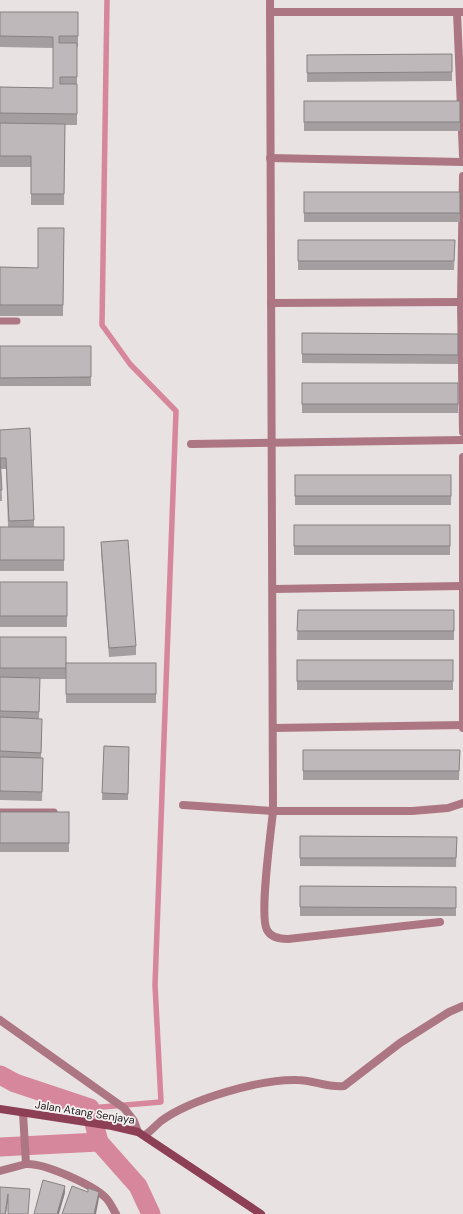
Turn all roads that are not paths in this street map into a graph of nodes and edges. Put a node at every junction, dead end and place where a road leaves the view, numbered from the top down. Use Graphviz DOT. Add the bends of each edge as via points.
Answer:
graph roads {
  1 [pos="270,0"];
  2 [pos="270,12"];
  3 [pos="460,12"];
  4 [pos="463,156"];
  5 [pos="270,158"];
  6 [pos="463,162"];
  7 [pos="463,176"];
  8 [pos="461,302"];
  9 [pos="271,303"];
  10 [pos="0,321"];
  11 [pos="17,321"];
  12 [pos="463,432"];
  13 [pos="463,440"];
  14 [pos="271,443"];
  15 [pos="191,444"];
  16 [pos="463,457"];
  17 [pos="462,586"];
  18 [pos="273,589"];
  19 [pos="463,726"];
  20 [pos="273,728"];
  21 [pos="463,803"];
  22 [pos="183,805"];
  23 [pos="273,811"];
  24 [pos="0,812"];
  25 [pos="65,812"];
  26 [pos="440,922"];
  27 [pos="463,1006"];
  28 [pos="0,1020"];
  29 [pos="0,1109"];
  30 [pos="23,1113"];
  31 [pos="142,1134"];
  32 [pos="26,1164"];
  33 [pos="0,1170"];
  34 [pos="116,1214"];
  35 [pos="261,1214"];
  1 -- 2 [label="street"];
  2 -- 3 [label="street"];
  2 -- 5 [label="street"];
  3 -- 4 [label="street"];
  5 -- 6 [label="street"];
  5 -- 9 [label="street"];
  7 -- 8 [label="street"];
  8 -- 9 [label="street"];
  8 -- 12 [label="street"];
  9 -- 14 [label="street"];
  10 -- 11 [label="lane"];
  13 -- 14 [label="street"];
  14 -- 15 [label="street"];
  14 -- 18 [label="street"];
  16 -- 17 [label="street"];
  17 -- 18 [label="street"];
  17 -- 19 [label="street"];
  18 -- 20 [label="street"];
  19 -- 20 [label="street"];
  20 -- 23 [label="street"];
  21 -- 23 [label="street" via="448,808 412,811"];
  22 -- 23 [label="street"];
  23 -- 26 [label="street" via="264,916 266,930 275,938 318,937"];
  24 -- 25 [label="lane"];
  27 -- 31 [label="street" via="400,1043 344,1086 335,1087 298,1080 273,1081 232,1090 190,1106"];
  28 -- 31 [label="street" via="124,1108"];
  29 -- 30 [label="main road, Jalan Atang Senjaya"];
  30 -- 31 [label="main road, Jalan Atang Senjaya" via="112,1126"];
  30 -- 32 [label="street"];
  31 -- 35 [label="main road, Jalan Atang Senjaya"];
  32 -- 33 [label="street"];
  32 -- 34 [label="street" via="43,1166 77,1180 106,1198"];
}
